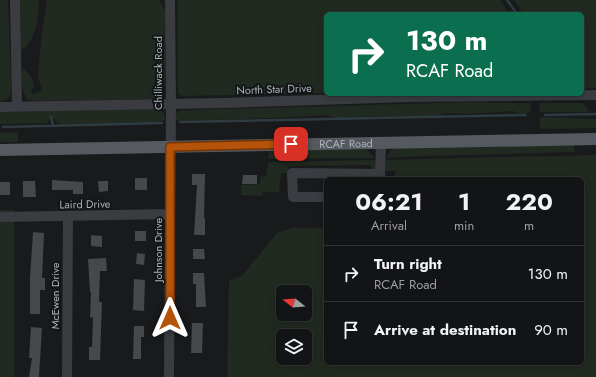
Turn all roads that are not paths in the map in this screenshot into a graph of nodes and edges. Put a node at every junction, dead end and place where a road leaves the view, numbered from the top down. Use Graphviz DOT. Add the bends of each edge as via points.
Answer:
graph roads {
  1 [pos="15,0"];
  2 [pos="170,0"];
  3 [pos="584,95"];
  4 [pos="596,95"];
  5 [pos="502,96"];
  6 [pos="171,104"];
  7 [pos="17,106"];
  8 [pos="0,107"];
  9 [pos="596,139"];
  10 [pos="381,143"];
  11 [pos="170,147"];
  12 [pos="0,150"];
  13 [pos="380,177"];
  14 [pos="324,197"];
  15 [pos="170,214"];
  16 [pos="68,216"];
  17 [pos="0,217"];
  18 [pos="67,377"];
  19 [pos="169,377"];
  1 -- 7 [label="street"];
  2 -- 6 [label="street, Chilliwack Road"];
  3 -- 4 [label="street, North Star Drive"];
  5 -- 6 [label="street, North Star Drive"];
  6 -- 7 [label="street, North Star Drive"];
  6 -- 11 [label="street, Chilliwack Road"];
  7 -- 8 [label="street, North Star Drive"];
  9 -- 10 [label="main road, RCAF Road"];
  10 -- 11 [label="main road, RCAF Road"];
  10 -- 13 [label="street"];
  11 -- 12 [label="main road, RCAF Road"];
  11 -- 15 [label="street, Johnson Drive"];
  13 -- 14 [label="street" via="292,174 293,197"];
  15 -- 16 [label="street, Laird Drive"];
  15 -- 19 [label="street, Johnson Drive"];
  16 -- 17 [label="street, Laird Drive"];
  16 -- 18 [label="street, McEwen Drive"];
}
